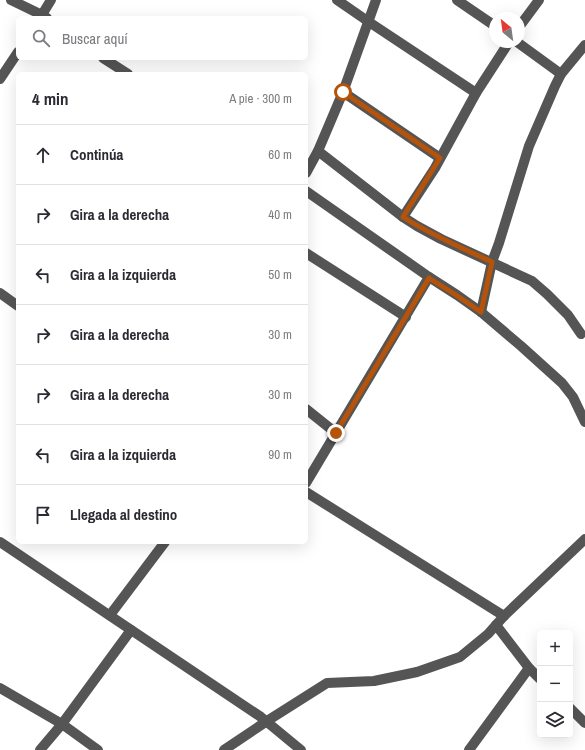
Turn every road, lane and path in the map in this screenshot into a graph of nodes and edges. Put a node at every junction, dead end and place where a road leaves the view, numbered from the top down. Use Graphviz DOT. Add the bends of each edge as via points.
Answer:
graph roads {
  1 [pos="11,0"];
  2 [pos="52,0"];
  3 [pos="337,0"];
  4 [pos="376,0"];
  5 [pos="457,0"];
  6 [pos="539,0"];
  7 [pos="41,16"];
  8 [pos="44,16"];
  9 [pos="525,19"];
  10 [pos="369,22"];
  11 [pos="489,22"];
  12 [pos="585,45"];
  13 [pos="505,48"];
  14 [pos="525,48"];
  15 [pos="16,55"];
  16 [pos="106,60"];
  17 [pos="125,72"];
  18 [pos="561,74"];
  19 [pos="0,79"];
  20 [pos="343,92"];
  21 [pos="476,92"];
  22 [pos="318,150"];
  23 [pos="440,158"];
  24 [pos="308,168"];
  25 [pos="308,192"];
  26 [pos="403,217"];
  27 [pos="308,254"];
  28 [pos="492,262"];
  29 [pos="429,278"];
  30 [pos="0,293"];
  31 [pos="16,305"];
  32 [pos="481,312"];
  33 [pos="406,317"];
  34 [pos="581,334"];
  35 [pos="308,411"];
  36 [pos="585,422"];
  37 [pos="336,433"];
  38 [pos="308,480"];
  39 [pos="308,493"];
  40 [pos="585,539"];
  41 [pos="0,542"];
  42 [pos="163,544"];
  43 [pos="110,615"];
  44 [pos="504,616"];
  45 [pos="496,625"];
  46 [pos="131,630"];
  47 [pos="529,668"];
  48 [pos="537,676"];
  49 [pos="0,688"];
  50 [pos="573,711"];
  51 [pos="266,721"];
  52 [pos="585,723"];
  53 [pos="62,724"];
  54 [pos="40,750"];
  55 [pos="98,750"];
  56 [pos="224,750"];
  57 [pos="301,750"];
  58 [pos="469,750"];
  1 -- 7 [label="street"];
  2 -- 8 [label="street"];
  3 -- 10 [label="street"];
  4 -- 10 [label="street"];
  5 -- 11 [label="street"];
  6 -- 9 [label="street"];
  10 -- 20 [label="street"];
  10 -- 21 [label="street"];
  12 -- 18 [label="street"];
  13 -- 21 [label="street"];
  14 -- 18 [label="street"];
  15 -- 19 [label="street"];
  16 -- 17 [label="street"];
  18 -- 28 [label="street" via="529,146"];
  20 -- 22 [label="street"];
  20 -- 23 [label="street"];
  21 -- 23 [label="street"];
  22 -- 24 [label="street"];
  22 -- 26 [label="street"];
  23 -- 26 [label="street"];
  25 -- 29 [label="street"];
  26 -- 28 [label="street" via="441,239"];
  27 -- 33 [label="street"];
  28 -- 32 [label="street"];
  28 -- 34 [label="street" via="532,281 568,315"];
  29 -- 32 [label="street"];
  29 -- 33 [label="street"];
  30 -- 31 [label="street"];
  32 -- 36 [label="street" via="562,383 573,397"];
  33 -- 37 [label="street"];
  35 -- 37 [label="street"];
  37 -- 38 [label="street"];
  39 -- 44 [label="street"];
  40 -- 44 [label="street"];
  41 -- 43 [label="street"];
  42 -- 43 [label="street"];
  43 -- 46 [label="street"];
  44 -- 45 [label="street"];
  45 -- 47 [label="street"];
  45 -- 51 [label="street" via="460,657 417,672 374,681 327,683"];
  46 -- 51 [label="street"];
  46 -- 53 [label="street"];
  47 -- 48 [label="street"];
  47 -- 58 [label="street"];
  49 -- 53 [label="street"];
  50 -- 52 [label="street"];
  51 -- 56 [label="street"];
  51 -- 57 [label="street"];
  53 -- 54 [label="street"];
  53 -- 55 [label="street"];
}
